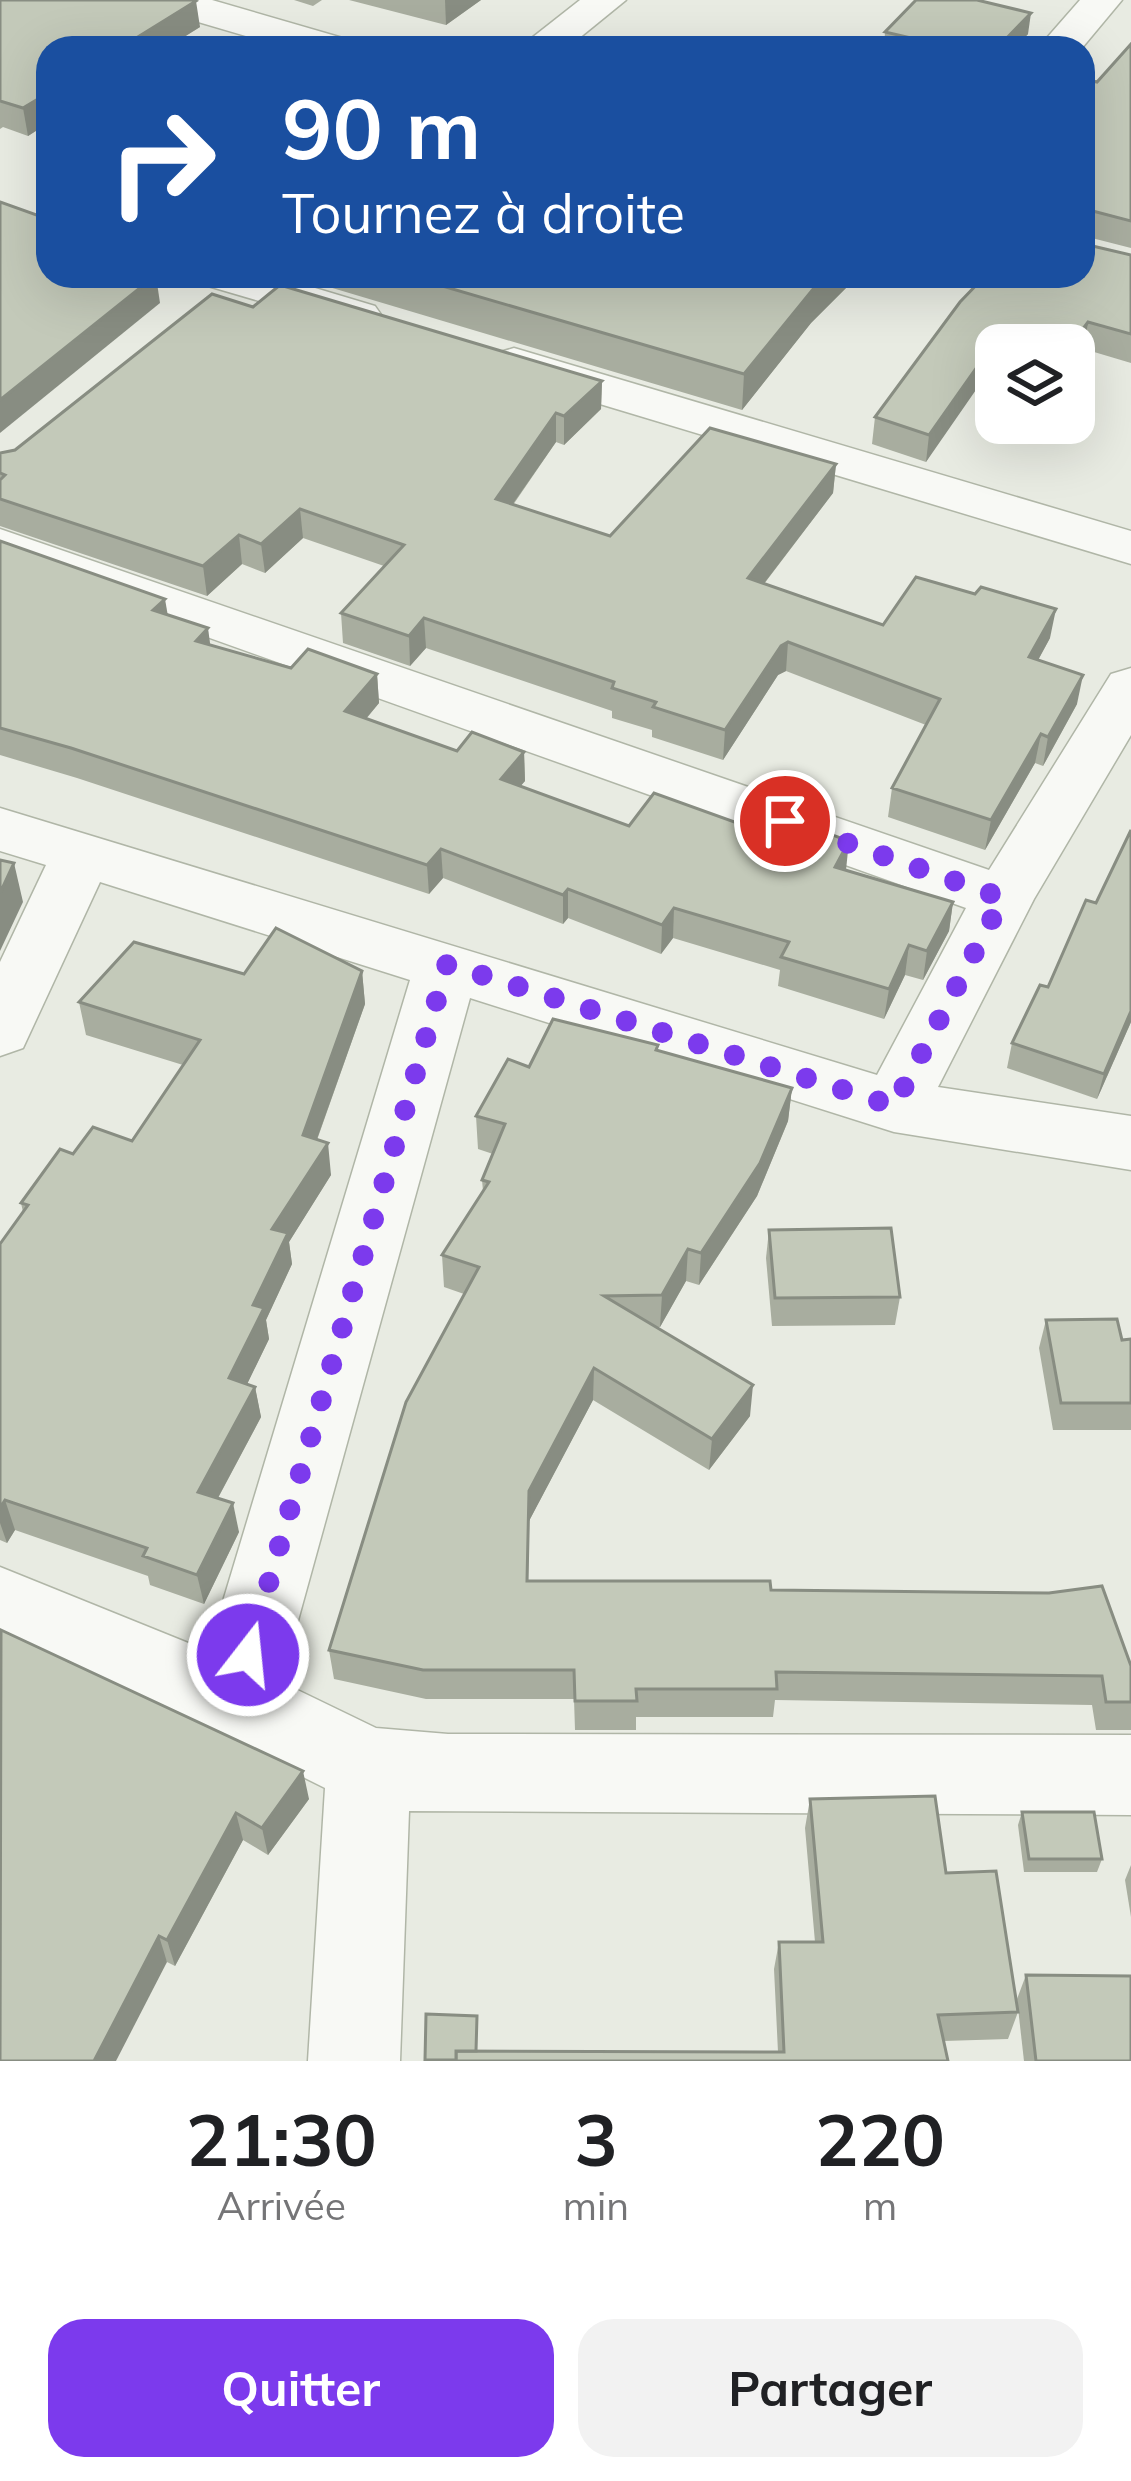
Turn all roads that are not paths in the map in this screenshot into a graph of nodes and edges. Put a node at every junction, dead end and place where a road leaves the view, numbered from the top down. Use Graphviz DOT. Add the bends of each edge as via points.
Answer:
graph roads {
  1 [pos="168,0"];
  2 [pos="606,0"];
  3 [pos="1102,0"];
  4 [pos="290,36"];
  5 [pos="557,36"];
  6 [pos="1070,36"];
  7 [pos="240,288"];
  8 [pos="413,332"];
  9 [pos="480,352"];
  10 [pos="0,545"];
  11 [pos="1131,548"];
  12 [pos="1131,687"];
  13 [pos="0,829"];
  14 [pos="82,855"];
  15 [pos="1003,898"];
  16 [pos="447,964"];
  17 [pos="0,1031"];
  18 [pos="894,1106"];
  19 [pos="1131,1143"];
  20 [pos="0,1603"];
  21 [pos="234,1701"];
  22 [pos="369,1767"];
  23 [pos="1131,1775"];
  24 [pos="354,2061"];
  1 -- 4 [label="street"];
  2 -- 5 [label="street"];
  3 -- 6 [label="street"];
  7 -- 8 [label="street"];
  9 -- 11 [label="street"];
  10 -- 15 [label="street"];
  12 -- 15 [label="street"];
  13 -- 14 [label="street"];
  14 -- 16 [label="street"];
  14 -- 17 [label="street"];
  15 -- 18 [label="street"];
  16 -- 18 [label="street"];
  16 -- 21 [label="street"];
  18 -- 19 [label="street"];
  20 -- 21 [label="street"];
  21 -- 22 [label="street"];
  22 -- 23 [label="street" via="448,1774"];
  22 -- 24 [label="street"];
}
